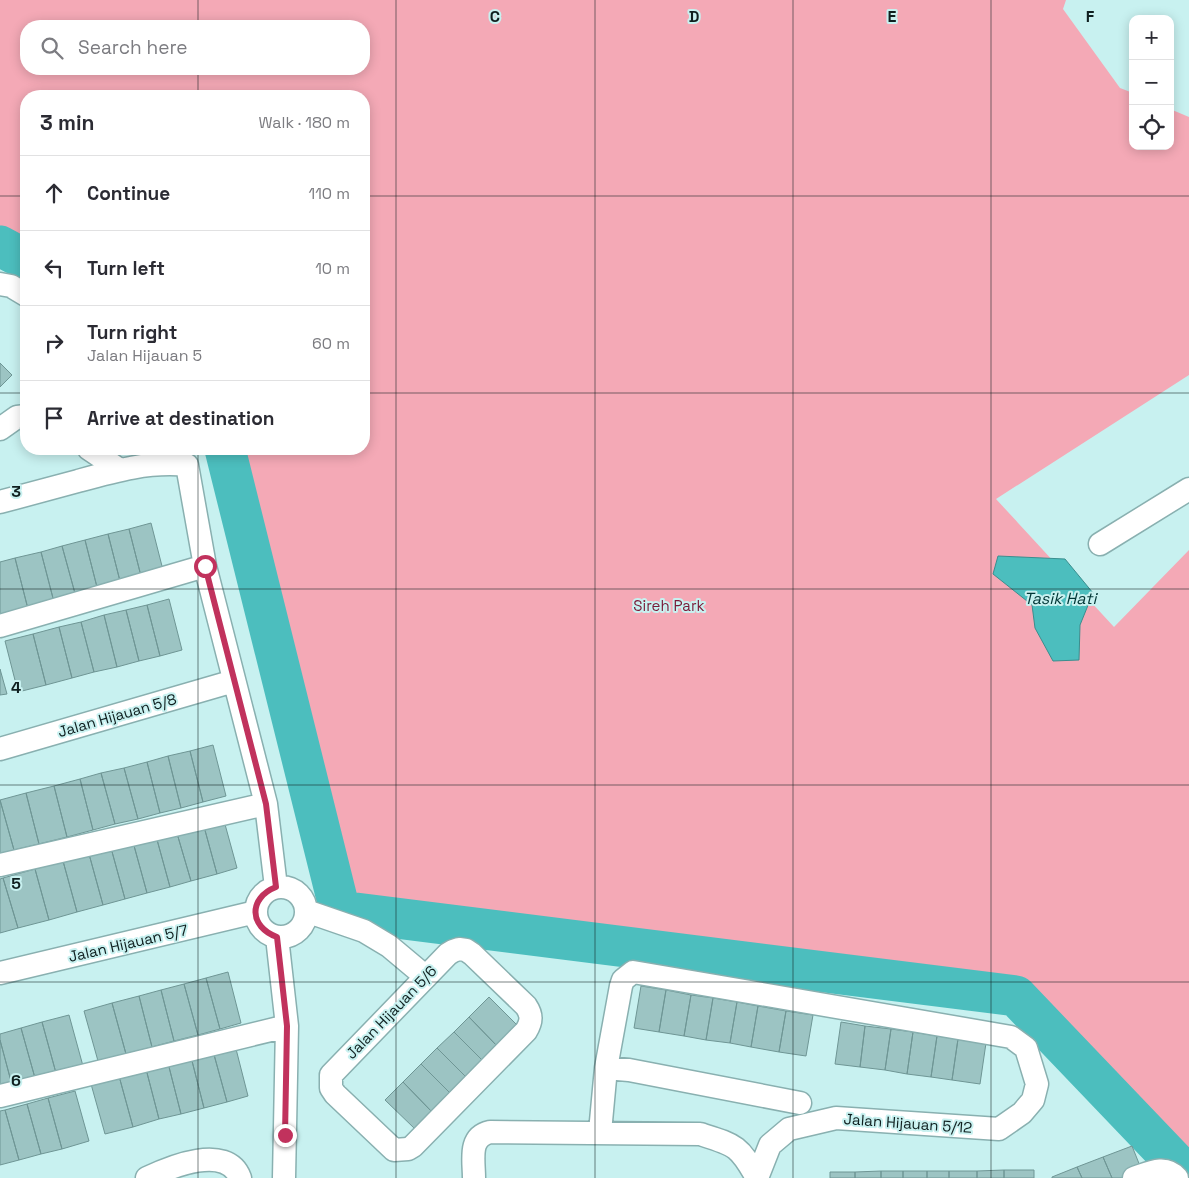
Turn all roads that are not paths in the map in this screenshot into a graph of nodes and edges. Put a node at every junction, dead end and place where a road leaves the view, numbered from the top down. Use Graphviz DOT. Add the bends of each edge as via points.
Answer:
graph roads {
  1 [pos="0,284"];
  2 [pos="20,292"];
  3 [pos="20,417"];
  4 [pos="0,429"];
  5 [pos="98,455"];
  6 [pos="185,457"];
  7 [pos="120,470"];
  8 [pos="1189,490"];
  9 [pos="0,502"];
  10 [pos="1100,544"];
  11 [pos="205,566"];
  12 [pos="0,626"];
  13 [pos="234,681"];
  14 [pos="0,749"];
  15 [pos="266,804"];
  16 [pos="0,865"];
  17 [pos="276,887"];
  18 [pos="306,911"];
  19 [pos="256,912"];
  20 [pos="277,937"];
  21 [pos="0,973"];
  22 [pos="426,977"];
  23 [pos="287,1026"];
  24 [pos="606,1068"];
  25 [pos="0,1096"];
  26 [pos="800,1103"];
  27 [pos="600,1132"];
  28 [pos="1167,1174"];
  29 [pos="147,1178"];
  30 [pos="240,1178"];
  31 [pos="284,1178"];
  32 [pos="474,1178"];
  33 [pos="757,1178"];
  34 [pos="1134,1178"];
  1 -- 2 [label="street"];
  3 -- 4 [label="street"];
  5 -- 7 [label="street"];
  6 -- 7 [label="street" via="169,464"];
  6 -- 11 [label="street"];
  7 -- 9 [label="street"];
  8 -- 10 [label="street"];
  11 -- 12 [label="street"];
  11 -- 13 [label="street"];
  13 -- 14 [label="street, Jalan Hijauan 5/8"];
  13 -- 15 [label="street"];
  15 -- 16 [label="street"];
  15 -- 17 [label="street"];
  17 -- 18 [label="street" via="293,889 300,895"];
  17 -- 19 [label="street" via="261,896"];
  18 -- 20 [label="street" via="301,927 294,933"];
  18 -- 22 [label="street" via="364,931 389,946"];
  19 -- 20 [label="street" via="262,928"];
  19 -- 21 [label="street, Jalan Hijauan 5/7"];
  20 -- 23 [label="street"];
  22 -- 22 [label="street, Jalan Hijauan 5/6" via="453,950 466,950 530,1012 530,1025 408,1150 394,1150 335,1094 331,1088 331,1075"];
  23 -- 25 [label="street"];
  23 -- 31 [label="street"];
  24 -- 26 [label="street"];
  24 -- 27 [label="street"];
  24 -- 33 [label="street, Jalan Hijauan 5/12" via="621,986 633,972 1011,1037 1026,1048 1037,1084 1033,1100 1022,1113 999,1129 836,1118 789,1129 770,1145"];
  27 -- 32 [label="street" via="490,1132 479,1137 474,1150"];
  27 -- 33 [label="street" via="700,1134 730,1143 745,1156"];
  28 -- 34 [label="street"];
  29 -- 30 [label="street" via="176,1166 205,1160 227,1162"];
}
